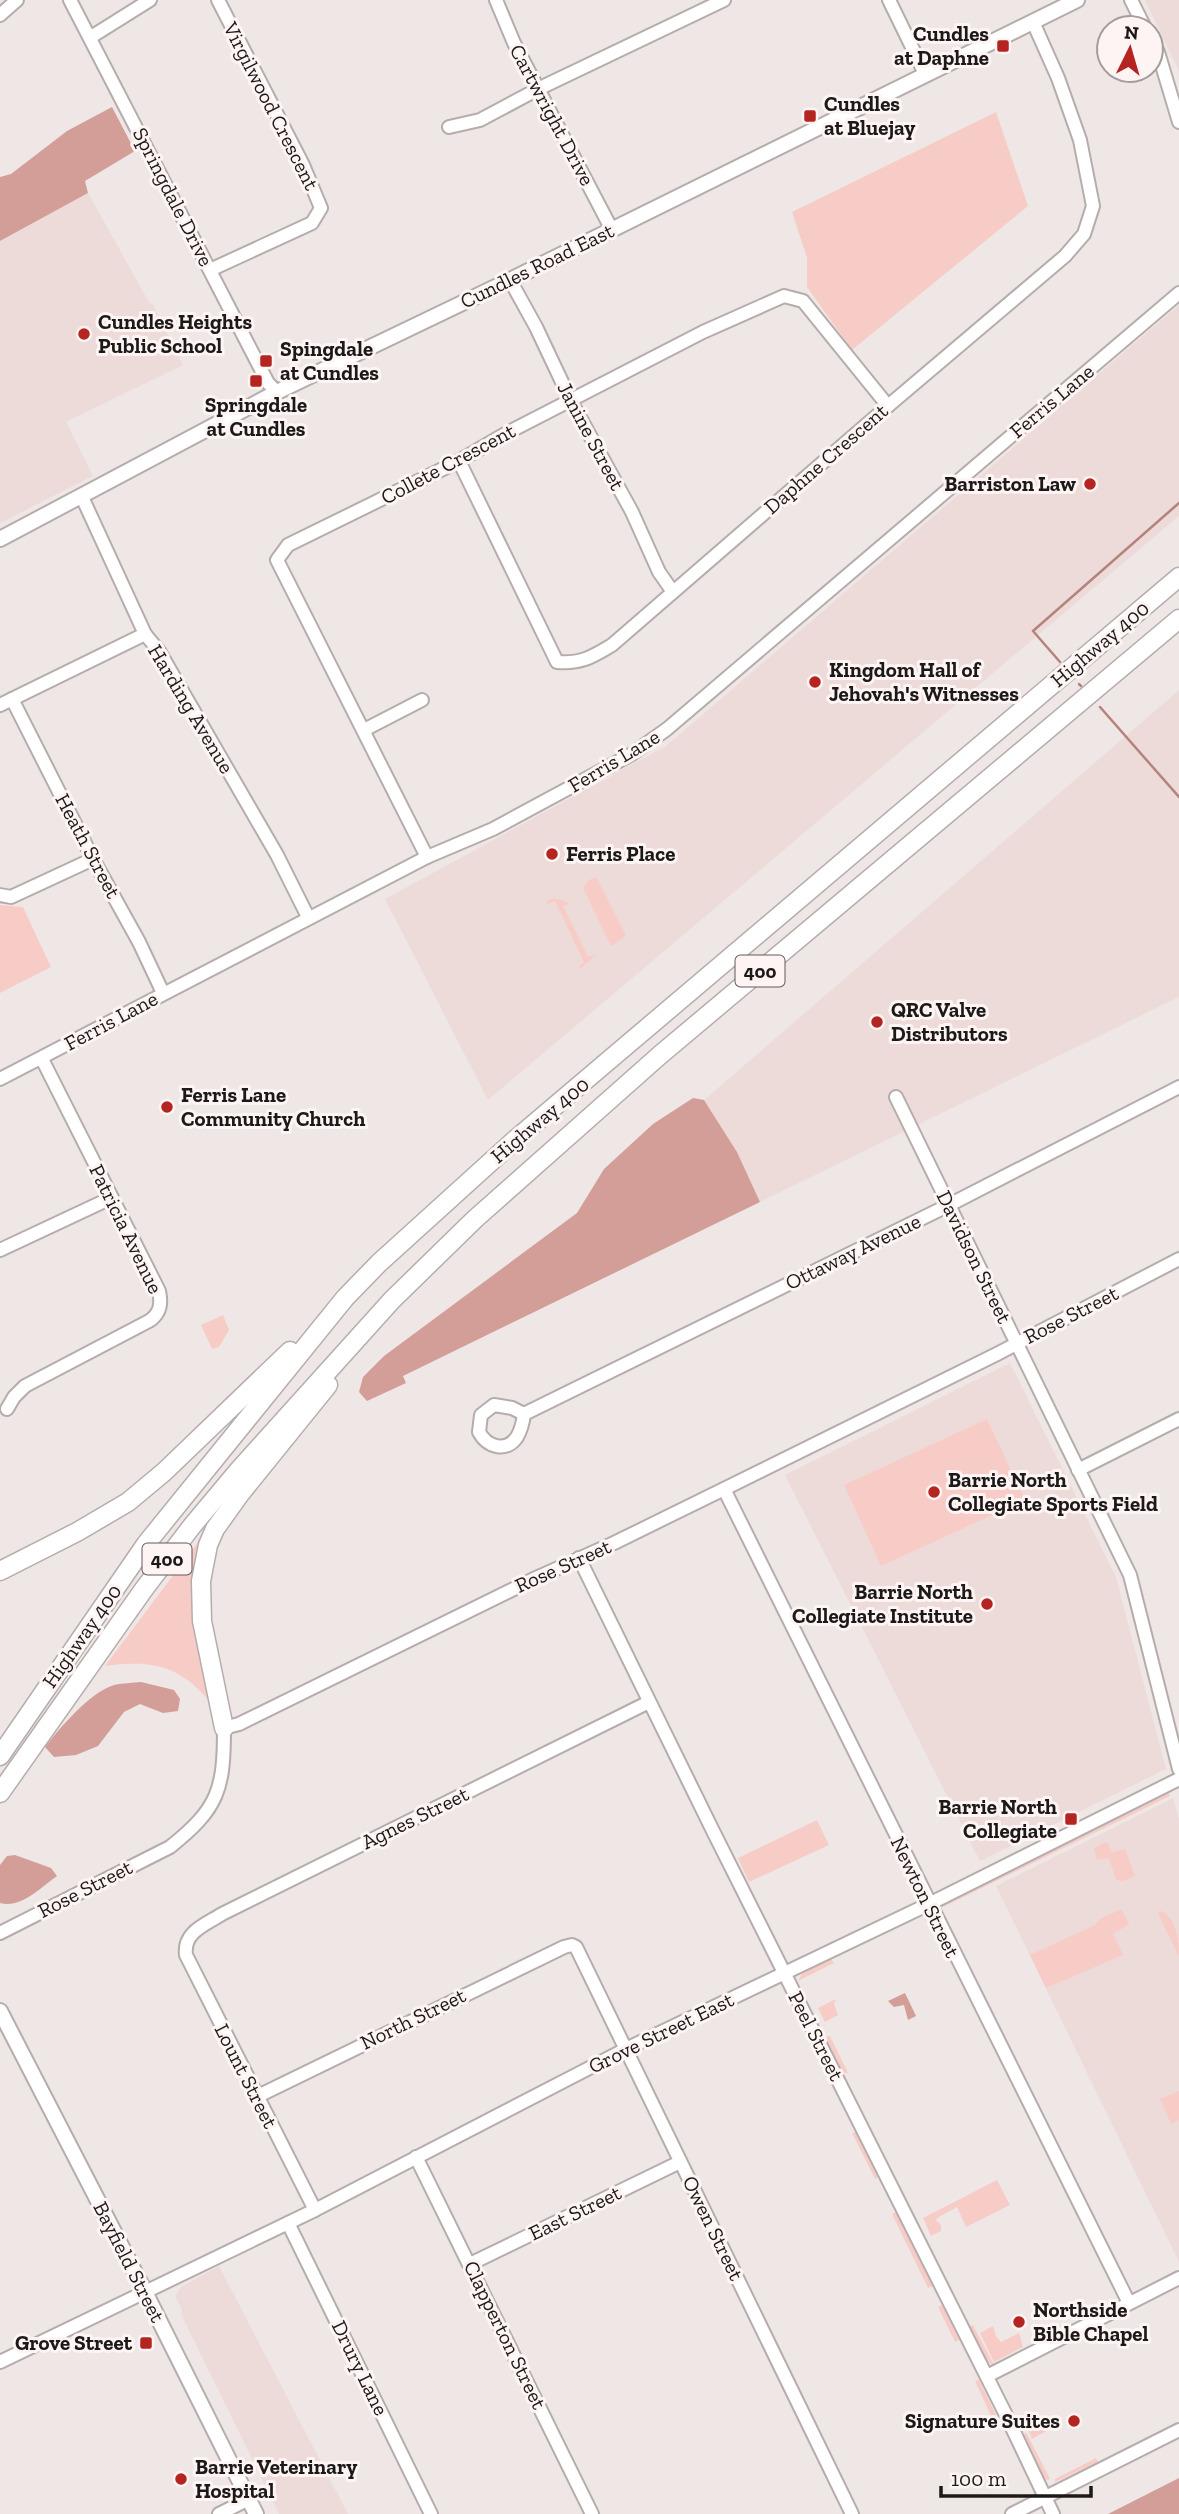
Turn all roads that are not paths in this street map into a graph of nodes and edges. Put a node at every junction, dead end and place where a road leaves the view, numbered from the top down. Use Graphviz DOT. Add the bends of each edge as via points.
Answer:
graph roads {
  1 [pos="18,0"];
  2 [pos="70,0"];
  3 [pos="150,0"];
  4 [pos="218,0"];
  5 [pos="496,0"];
  6 [pos="724,0"];
  7 [pos="889,0"];
  8 [pos="1077,0"];
  9 [pos="0,15"];
  10 [pos="1033,22"];
  11 [pos="91,37"];
  12 [pos="925,74"];
  13 [pos="1165,77"];
  14 [pos="540,88"];
  15 [pos="1179,122"];
  16 [pos="449,127"];
  17 [pos="611,228"];
  18 [pos="210,270"];
  19 [pos="510,280"];
  20 [pos="1179,293"];
  21 [pos="277,392"];
  22 [pos="570,401"];
  23 [pos="888,405"];
  24 [pos="458,461"];
  25 [pos="82,497"];
  26 [pos="0,539"];
  27 [pos="1179,578"];
  28 [pos="673,592"];
  29 [pos="1179,619"];
  30 [pos="145,634"];
  31 [pos="422,700"];
  32 [pos="6,702"];
  33 [pos="364,730"];
  34 [pos="426,857"];
  35 [pos="93,859"];
  36 [pos="0,895"];
  37 [pos="308,917"];
  38 [pos="163,993"];
  39 [pos="42,1059"];
  40 [pos="0,1079"];
  41 [pos="1179,1087"];
  42 [pos="896,1097"];
  43 [pos="111,1198"];
  44 [pos="949,1205"];
  45 [pos="0,1250"];
  46 [pos="1179,1259"];
  47 [pos="345,1298"];
  48 [pos="354,1339"];
  49 [pos="1016,1344"];
  50 [pos="8,1409"];
  51 [pos="524,1414"];
  52 [pos="1179,1419"];
  53 [pos="1078,1470"];
  54 [pos="724,1489"];
  55 [pos="579,1558"];
  56 [pos="0,1571"];
  57 [pos="649,1702"];
  58 [pos="224,1728"];
  59 [pos="0,1756"];
  60 [pos="1179,1769"];
  61 [pos="1179,1779"];
  62 [pos="0,1793"];
  63 [pos="929,1904"];
  64 [pos="14,1925"];
  65 [pos="0,1927"];
  66 [pos="0,1933"];
  67 [pos="187,1940"];
  68 [pos="572,1945"];
  69 [pos="785,1973"];
  70 [pos="0,2011"];
  71 [pos="626,2049"];
  72 [pos="256,2096"];
  73 [pos="416,2157"];
  74 [pos="680,2162"];
  75 [pos="315,2210"];
  76 [pos="288,2222"];
  77 [pos="470,2264"];
  78 [pos="1179,2278"];
  79 [pos="145,2291"];
  80 [pos="1129,2303"];
  81 [pos="0,2361"];
  82 [pos="987,2376"];
  83 [pos="1179,2430"];
  84 [pos="1046,2498"];
  85 [pos="249,2499"];
  86 [pos="219,2514"];
  87 [pos="256,2514"];
  88 [pos="431,2514"];
  89 [pos="593,2514"];
  90 [pos="852,2514"];
  91 [pos="1012,2514"];
  92 [pos="1053,2514"];
  1 -- 9 [label="street"];
  2 -- 11 [label="street, Springdale Drive"];
  3 -- 11 [label="street"];
  4 -- 18 [label="street, Virgilwood Crescent" via="321,208 312,223"];
  5 -- 14 [label="street, Cartwright Drive"];
  6 -- 14 [label="street"];
  7 -- 12 [label="street"];
  8 -- 10 [label="main road, Cundles Road East"];
  10 -- 12 [label="main road, Cundles Road East"];
  10 -- 23 [label="street, Daphne Crescent" via="1080,140 1093,206 1084,234 1065,256"];
  11 -- 18 [label="street, Springdale Drive"];
  12 -- 17 [label="main road, Cundles Road East"];
  13 -- 15 [label="street"];
  14 -- 16 [label="street" via="480,120"];
  14 -- 17 [label="street, Cartwright Drive"];
  17 -- 19 [label="main road, Cundles Road East"];
  18 -- 21 [label="street, Springdale Drive" via="268,383"];
  19 -- 21 [label="main road, Cundles Road East"];
  19 -- 22 [label="street, Janine Street"];
  20 -- 34 [label="street, Ferris Lane" via="667,729 632,754 493,829"];
  21 -- 25 [label="main road, Cundles Road East"];
  22 -- 23 [label="street, Collete Crescent" via="784,296 803,302"];
  22 -- 24 [label="street, Collete Crescent"];
  22 -- 28 [label="street, Janine Street"];
  23 -- 28 [label="street, Daphne Crescent"];
  24 -- 28 [label="street, Daphne Crescent" via="557,662 591,658"];
  24 -- 33 [label="street, Collete Crescent" via="288,545 277,560"];
  25 -- 26 [label="main road, Cundles Road East"];
  25 -- 30 [label="street, Harding Avenue"];
  27 -- 47 [label="highway, Highway 400 / 400" via="516,1139"];
  29 -- 48 [label="highway, Highway 400 / 400" via="619,1091 475,1219"];
  30 -- 32 [label="street"];
  30 -- 37 [label="street, Harding Avenue" via="270,843"];
  31 -- 33 [label="street"];
  32 -- 35 [label="street, Heath Street"];
  33 -- 34 [label="street, Collete Crescent"];
  34 -- 37 [label="street, Ferris Lane"];
  35 -- 36 [label="street" via="11,897"];
  35 -- 38 [label="street, Heath Street"];
  37 -- 38 [label="street, Ferris Lane"];
  38 -- 39 [label="street, Ferris Lane"];
  39 -- 40 [label="street, Ferris Lane"];
  39 -- 43 [label="street, Patricia Avenue"];
  41 -- 44 [label="street, Ottaway Avenue"];
  42 -- 44 [label="street, Davidson Street"];
  43 -- 45 [label="street"];
  43 -- 50 [label="street, Patricia Avenue" via="159,1291 158,1313 25,1387"];
  44 -- 49 [label="street, Davidson Street"];
  44 -- 51 [label="street, Ottaway Avenue"];
  46 -- 49 [label="street, Rose Street"];
  47 -- 56 [label="highway" via="128,1502"];
  47 -- 59 [label="highway, Highway 400 / 400" via="146,1544"];
  48 -- 58 [label="highway" via="328,1386 240,1494 208,1545 201,1581 202,1621"];
  48 -- 62 [label="highway, Highway 400 / 400" via="192,1526"];
  49 -- 53 [label="street, Davidson Street"];
  49 -- 54 [label="street, Rose Street"];
  52 -- 53 [label="street"];
  53 -- 60 [label="street, Davidson Street" via="1130,1575"];
  54 -- 55 [label="street, Rose Street"];
  54 -- 63 [label="street, Newton Street"];
  55 -- 57 [label="street, Peel Street"];
  55 -- 58 [label="street, Rose Street"];
  57 -- 67 [label="street, Agnes Street" via="222,1914"];
  57 -- 69 [label="street, Peel Street"];
  58 -- 64 [label="street, Rose Street" via="219,1790 194,1827 170,1847"];
  61 -- 63 [label="street, Grove Street East"];
  63 -- 69 [label="street, Grove Street East"];
  63 -- 80 [label="street, Newton Street"];
  64 -- 65 [label="street, Rose Street"];
  64 -- 66 [label="street, Rose Street"];
  67 -- 72 [label="street, Lount Street" via="186,1955"];
  68 -- 71 [label="street, Owen Street"];
  68 -- 72 [label="street, North Street"];
  69 -- 71 [label="street, Grove Street East"];
  69 -- 82 [label="street, Peel Street"];
  70 -- 79 [label="main road, Bayfield Street"];
  71 -- 73 [label="street, Grove Street East"];
  71 -- 74 [label="street, Owen Street"];
  72 -- 75 [label="street, Lount Street"];
  73 -- 75 [label="street, Grove Street East"];
  73 -- 77 [label="street, Clapperton Street"];
  74 -- 77 [label="street, East Street"];
  74 -- 90 [label="street, Owen Street"];
  75 -- 76 [label="street, Grove Street East"];
  76 -- 79 [label="street, Grove Street East"];
  76 -- 88 [label="street, Drury Lane"];
  77 -- 89 [label="street, Clapperton Street"];
  78 -- 80 [label="street"];
  79 -- 81 [label="street, Grove Street East"];
  79 -- 85 [label="main road, Bayfield Street"];
  80 -- 82 [label="street"];
  82 -- 84 [label="street, Peel Street"];
  83 -- 84 [label="street"];
  84 -- 91 [label="street"];
  84 -- 92 [label="street, Peel Street"];
  85 -- 86 [label="street"];
  85 -- 87 [label="main road, Bayfield Street"];
}
